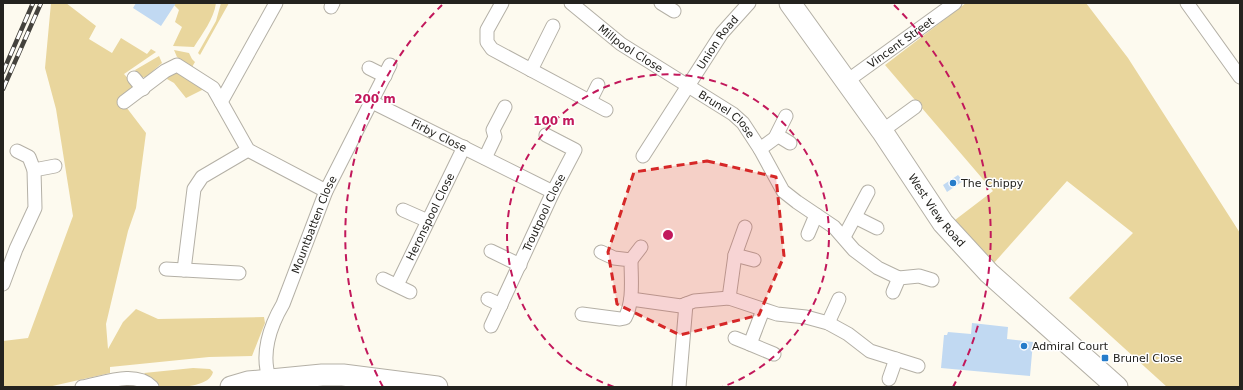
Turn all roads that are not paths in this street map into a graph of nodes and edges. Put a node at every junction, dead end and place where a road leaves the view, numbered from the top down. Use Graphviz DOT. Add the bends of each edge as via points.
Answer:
graph roads {
  1 [pos="276,3"];
  2 [pos="502,3"];
  3 [pos="661,3"];
  4 [pos="749,3"];
  5 [pos="955,3"];
  6 [pos="1188,3"];
  7 [pos="791,4"];
  8 [pos="576,5"];
  9 [pos="674,11"];
  10 [pos="553,26"];
  11 [pos="369,68"];
  12 [pos="531,70"];
  13 [pos="1240,77"];
  14 [pos="134,78"];
  15 [pos="847,81"];
  16 [pos="598,85"];
  17 [pos="688,85"];
  18 [pos="143,89"];
  19 [pos="590,101"];
  20 [pos="124,102"];
  21 [pos="221,102"];
  22 [pos="372,102"];
  23 [pos="505,107"];
  24 [pos="915,107"];
  25 [pos="606,110"];
  26 [pos="786,116"];
  27 [pos="882,131"];
  28 [pos="546,135"];
  29 [pos="777,135"];
  30 [pos="790,143"];
  31 [pos="464,147"];
  32 [pos="760,149"];
  33 [pos="248,150"];
  34 [pos="17,151"];
  35 [pos="643,156"];
  36 [pos="485,158"];
  37 [pos="55,166"];
  38 [pos="34,170"];
  39 [pos="326,191"];
  40 [pos="553,192"];
  41 [pos="868,192"];
  42 [pos="403,210"];
  43 [pos="816,215"];
  44 [pos="855,217"];
  45 [pos="428,221"];
  46 [pos="744,227"];
  47 [pos="877,228"];
  48 [pos="808,234"];
  49 [pos="844,237"];
  50 [pos="641,247"];
  51 [pos="491,251"];
  52 [pos="601,252"];
  53 [pos="735,255"];
  54 [pos="631,260"];
  55 [pos="754,260"];
  56 [pos="520,265"];
  57 [pos="166,269"];
  58 [pos="184,270"];
  59 [pos="239,273"];
  60 [pos="899,278"];
  61 [pos="383,279"];
  62 [pos="932,280"];
  63 [pos="3,284"];
  64 [pos="397,285"];
  65 [pos="410,292"];
  66 [pos="893,292"];
  67 [pos="729,298"];
  68 [pos="488,299"];
  69 [pos="630,299"];
  70 [pos="839,299"];
  71 [pos="686,304"];
  72 [pos="500,305"];
  73 [pos="763,310"];
  74 [pos="582,314"];
  75 [pos="828,323"];
  76 [pos="490,326"];
  77 [pos="735,338"];
  78 [pos="750,344"];
  79 [pos="774,354"];
  80 [pos="896,358"];
  81 [pos="918,366"];
  82 [pos="889,379"];
  83 [pos="270,380"];
  84 [pos="82,387"];
  85 [pos="152,387"];
  86 [pos="231,387"];
  87 [pos="437,387"];
  88 [pos="679,387"];
  89 [pos="1117,387"];
  1 -- 21 [label="street" via="268,33"];
  2 -- 12 [label="street" via="487,30 487,42 492,49"];
  3 -- 9 [label="street"];
  4 -- 17 [label="street, Union Road" via="722,33"];
  5 -- 15 [label="street, Vincent Street"];
  6 -- 13 [label="street"];
  7 -- 15 [label="main road, West View Road"];
  8 -- 17 [label="street, Millpool Close" via="620,44"];
  10 -- 12 [label="street"];
  11 -- 22 [label="street, Mountbatten Close" via="388,70"];
  12 -- 19 [label="street"];
  14 -- 18 [label="street"];
  15 -- 27 [label="main road, West View Road"];
  16 -- 19 [label="street"];
  17 -- 32 [label="street, Brunel Close" via="733,114 743,123"];
  17 -- 35 [label="street, Union Road"];
  18 -- 20 [label="street"];
  18 -- 21 [label="street" via="165,71 177,65 209,84"];
  19 -- 25 [label="street"];
  21 -- 33 [label="street"];
  22 -- 31 [label="street, Firby Close"];
  22 -- 39 [label="street, Mountbatten Close"];
  23 -- 36 [label="street" via="493,130 495,137"];
  24 -- 27 [label="street"];
  26 -- 29 [label="street, Brunel Close"];
  27 -- 89 [label="main road, West View Road" via="943,223 966,250"];
  28 -- 40 [label="street, Troutpool Close" via="575,150"];
  29 -- 30 [label="street"];
  29 -- 32 [label="street, Brunel Close"];
  31 -- 36 [label="street, Firby Close"];
  31 -- 45 [label="street, Heronspool Close"];
  32 -- 43 [label="street, Brunel Close" via="783,191"];
  33 -- 39 [label="street"];
  33 -- 58 [label="street" via="201,178 194,189"];
  34 -- 38 [label="street" via="29,158"];
  36 -- 40 [label="street, Firby Close"];
  37 -- 38 [label="street"];
  38 -- 63 [label="street" via="35,208"];
  39 -- 83 [label="street, Mountbatten Close" via="266,344 266,371"];
  40 -- 56 [label="street, Troutpool Close"];
  41 -- 44 [label="street"];
  42 -- 45 [label="street"];
  43 -- 48 [label="street"];
  43 -- 49 [label="street, Brunel Close"];
  44 -- 47 [label="street"];
  44 -- 49 [label="street"];
  45 -- 64 [label="street, Heronspool Close"];
  46 -- 53 [label="street"];
  49 -- 60 [label="street, Brunel Close" via="854,250 878,268"];
  50 -- 54 [label="street"];
  51 -- 56 [label="street"];
  52 -- 54 [label="street" via="614,258"];
  53 -- 55 [label="street"];
  53 -- 67 [label="street"];
  54 -- 69 [label="street"];
  56 -- 72 [label="street, Troutpool Close"];
  57 -- 58 [label="street"];
  58 -- 59 [label="street"];
  60 -- 62 [label="street" via="919,276"];
  60 -- 66 [label="street"];
  61 -- 64 [label="street"];
  64 -- 65 [label="street"];
  67 -- 71 [label="street"];
  67 -- 73 [label="street"];
  68 -- 72 [label="street"];
  69 -- 71 [label="street" via="681,306"];
  69 -- 74 [label="street" via="625,318"];
  70 -- 75 [label="street"];
  71 -- 88 [label="street"];
  72 -- 76 [label="street, Troutpool Close"];
  73 -- 75 [label="street"];
  73 -- 78 [label="street"];
  75 -- 80 [label="street" via="870,351"];
  77 -- 78 [label="street"];
  78 -- 79 [label="street"];
  80 -- 81 [label="street"];
  80 -- 82 [label="street"];
  83 -- 86 [label="main road"];
  83 -- 87 [label="main road" via="343,375"];
  84 -- 85 [label="street" via="136,378 146,381"];
}
